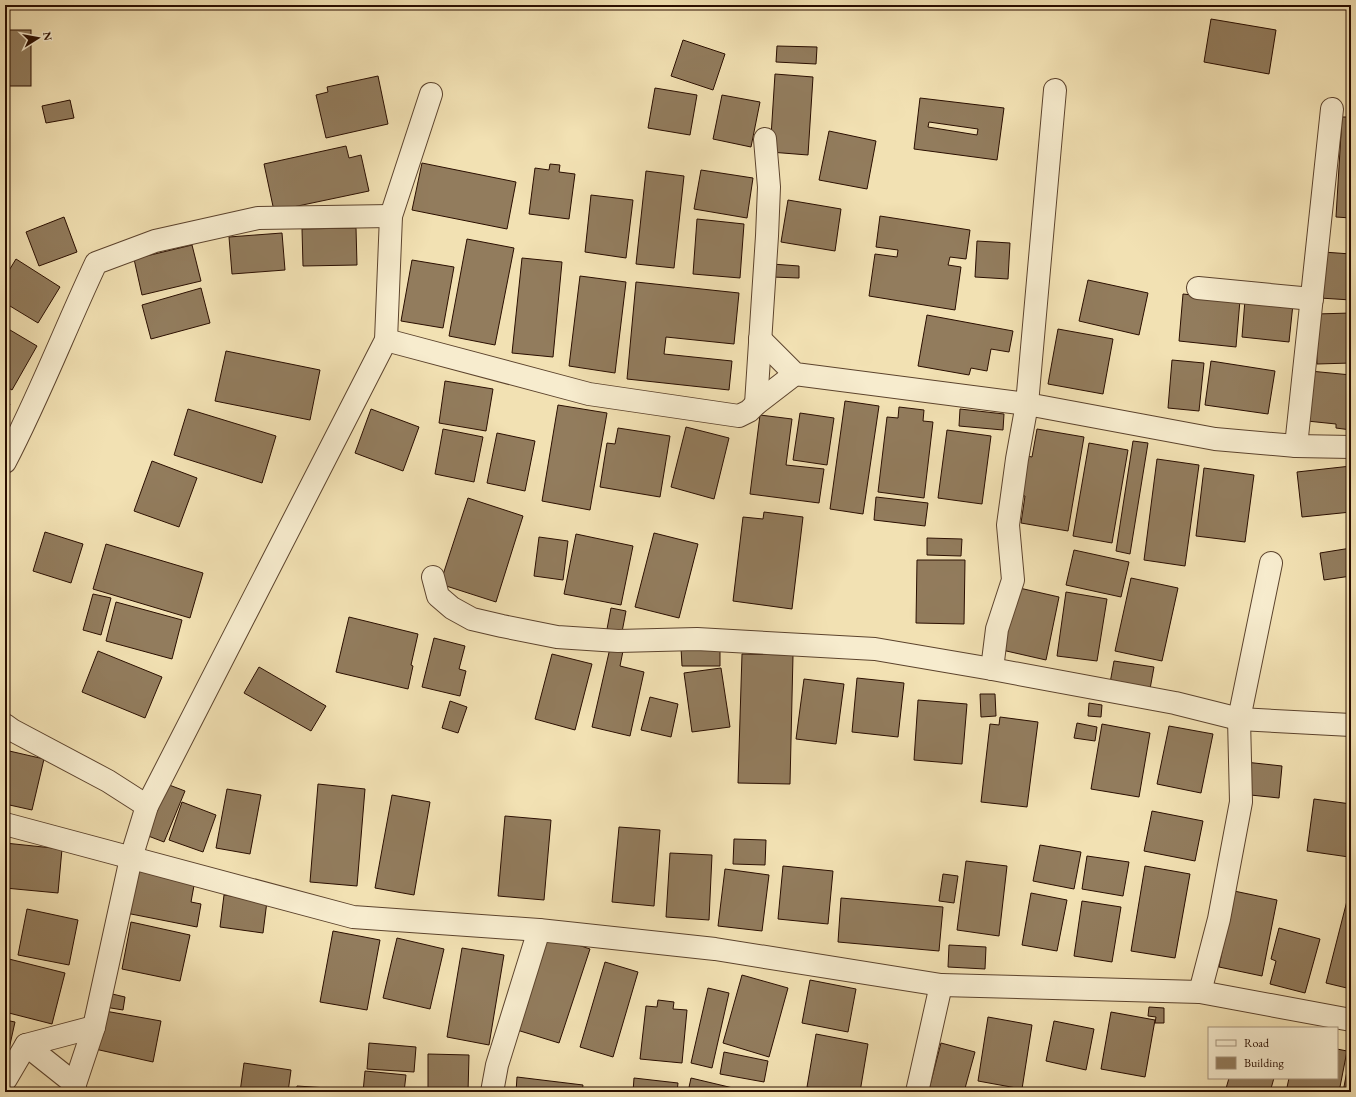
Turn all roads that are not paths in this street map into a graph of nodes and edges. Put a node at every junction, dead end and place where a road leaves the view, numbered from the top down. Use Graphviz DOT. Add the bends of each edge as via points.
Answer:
graph roads {
  1 [pos="1055,90"];
  2 [pos="431,94"];
  3 [pos="1332,109"];
  4 [pos="765,139"];
  5 [pos="391,216"];
  6 [pos="1198,288"];
  7 [pos="1312,299"];
  8 [pos="760,339"];
  9 [pos="386,340"];
  10 [pos="795,374"];
  11 [pos="756,404"];
  12 [pos="1027,404"];
  13 [pos="1296,446"];
  14 [pos="1351,447"];
  15 [pos="5,462"];
  16 [pos="1271,563"];
  17 [pos="433,577"];
  18 [pos="992,669"];
  19 [pos="1239,719"];
  20 [pos="5,724"];
  21 [pos="1351,725"];
  22 [pos="147,806"];
  23 [pos="5,824"];
  24 [pos="131,858"];
  25 [pos="539,930"];
  26 [pos="941,985"];
  27 [pos="1200,992"];
  28 [pos="1351,1020"];
  29 [pos="94,1027"];
  30 [pos="26,1044"];
  31 [pos="5,1079"];
  32 [pos="75,1088"];
  33 [pos="492,1092"];
  34 [pos="917,1092"];
  1 -- 12 [label="street"];
  2 -- 5 [label="street"];
  3 -- 7 [label="street"];
  4 -- 8 [label="street" via="769,187"];
  5 -- 9 [label="street"];
  5 -- 15 [label="street" via="258,218 155,241 96,263 50,369"];
  6 -- 7 [label="street"];
  7 -- 13 [label="street"];
  8 -- 10 [label="street"];
  8 -- 11 [label="street"];
  9 -- 11 [label="street" via="589,394 739,416"];
  9 -- 22 [label="street"];
  10 -- 11 [label="street"];
  10 -- 12 [label="street"];
  12 -- 13 [label="street" via="1215,439"];
  12 -- 18 [label="street" via="1008,524 1014,580 997,629"];
  13 -- 14 [label="street"];
  16 -- 19 [label="street"];
  17 -- 18 [label="street" via="438,596 452,608 472,619 557,637 618,641 697,639 875,649"];
  18 -- 19 [label="street" via="1175,703"];
  19 -- 21 [label="street"];
  19 -- 27 [label="street" via="1241,802 1219,919"];
  20 -- 22 [label="street" via="108,781"];
  22 -- 24 [label="street"];
  23 -- 24 [label="street"];
  24 -- 25 [label="street" via="353,917"];
  24 -- 29 [label="street"];
  25 -- 26 [label="street" via="715,949"];
  25 -- 33 [label="street" via="497,1065"];
  26 -- 27 [label="street"];
  26 -- 34 [label="street"];
  27 -- 28 [label="street"];
  29 -- 30 [label="street"];
  29 -- 32 [label="street"];
  30 -- 31 [label="street"];
  30 -- 32 [label="street"];
}
